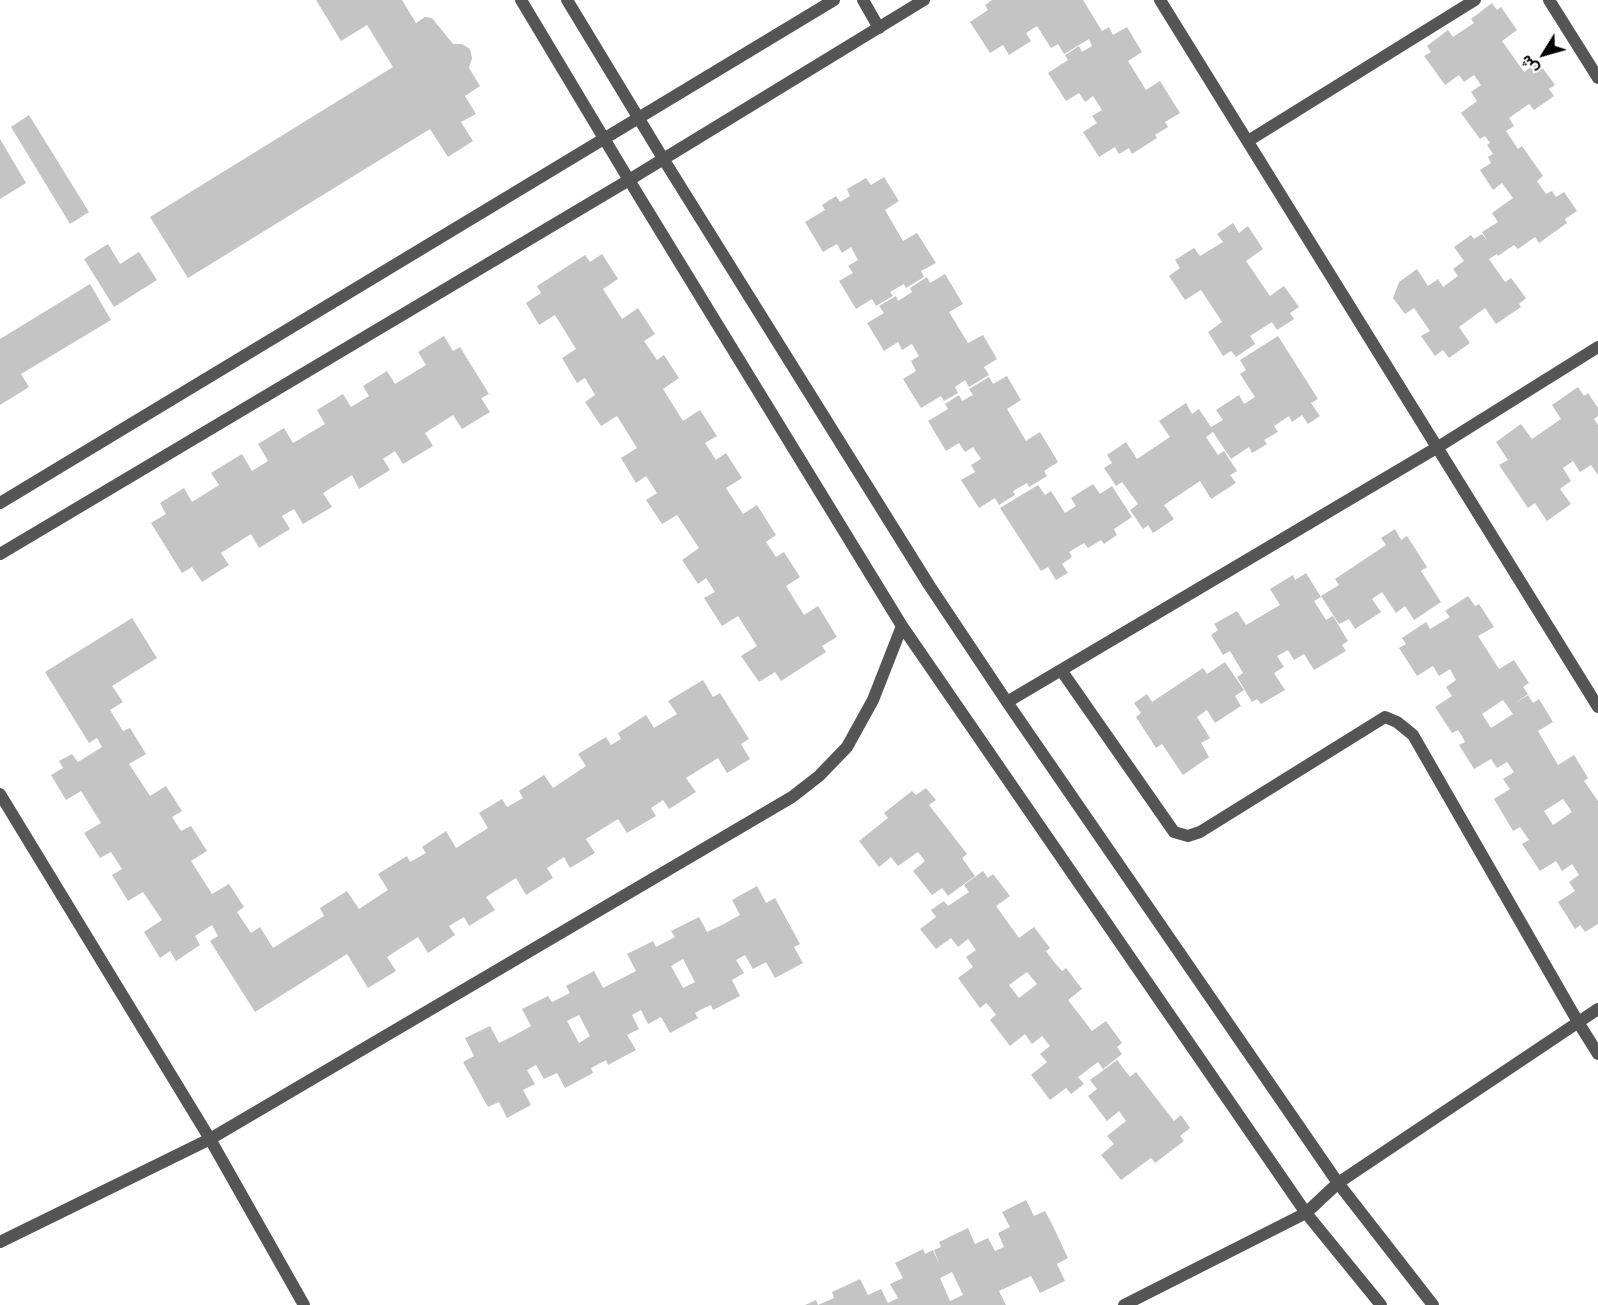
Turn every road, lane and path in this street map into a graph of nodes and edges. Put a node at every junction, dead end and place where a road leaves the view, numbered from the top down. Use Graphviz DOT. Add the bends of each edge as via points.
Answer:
graph roads {
  1 [pos="521,0"];
  2 [pos="567,0"];
  3 [pos="834,0"];
  4 [pos="863,0"];
  5 [pos="924,0"];
  6 [pos="1160,0"];
  7 [pos="1475,0"];
  8 [pos="1549,0"];
  9 [pos="879,28"];
  10 [pos="1598,78"];
  11 [pos="639,117"];
  12 [pos="604,138"];
  13 [pos="1248,141"];
  14 [pos="664,160"];
  15 [pos="629,180"];
  16 [pos="1598,347"];
  17 [pos="1438,447"];
  18 [pos="0,504"];
  19 [pos="0,554"];
  20 [pos="902,626"];
  21 [pos="1061,670"];
  22 [pos="1007,702"];
  23 [pos="1598,707"];
  24 [pos="0,794"];
  25 [pos="1598,1009"];
  26 [pos="1578,1022"];
  27 [pos="1598,1054"];
  28 [pos="210,1138"];
  29 [pos="1338,1183"];
  30 [pos="1306,1213"];
  31 [pos="0,1242"];
  32 [pos="304,1305"];
  33 [pos="1124,1305"];
  34 [pos="1381,1305"];
  35 [pos="1433,1305"];
  1 -- 12 [label="street"];
  2 -- 11 [label="street"];
  3 -- 11 [label="street"];
  4 -- 9 [label="street"];
  5 -- 9 [label="street"];
  6 -- 13 [label="street"];
  7 -- 13 [label="street"];
  8 -- 10 [label="street"];
  9 -- 14 [label="street"];
  11 -- 12 [label="street"];
  11 -- 14 [label="street"];
  12 -- 15 [label="street"];
  12 -- 18 [label="street"];
  13 -- 17 [label="street"];
  14 -- 15 [label="street"];
  14 -- 22 [label="street" via="928,585"];
  15 -- 19 [label="street"];
  15 -- 20 [label="street"];
  16 -- 17 [label="street"];
  17 -- 21 [label="street"];
  17 -- 23 [label="street"];
  20 -- 28 [label="street" via="873,700 847,747 792,797"];
  20 -- 30 [label="street"];
  21 -- 22 [label="street"];
  21 -- 26 [label="street" via="1174,832 1188,836 1385,717 1397,722 1413,735"];
  22 -- 29 [label="street"];
  24 -- 28 [label="street"];
  25 -- 26 [label="street"];
  26 -- 27 [label="street"];
  26 -- 29 [label="street"];
  28 -- 31 [label="street"];
  28 -- 32 [label="street"];
  29 -- 30 [label="street"];
  29 -- 35 [label="street"];
  30 -- 33 [label="street"];
  30 -- 34 [label="street"];
}
